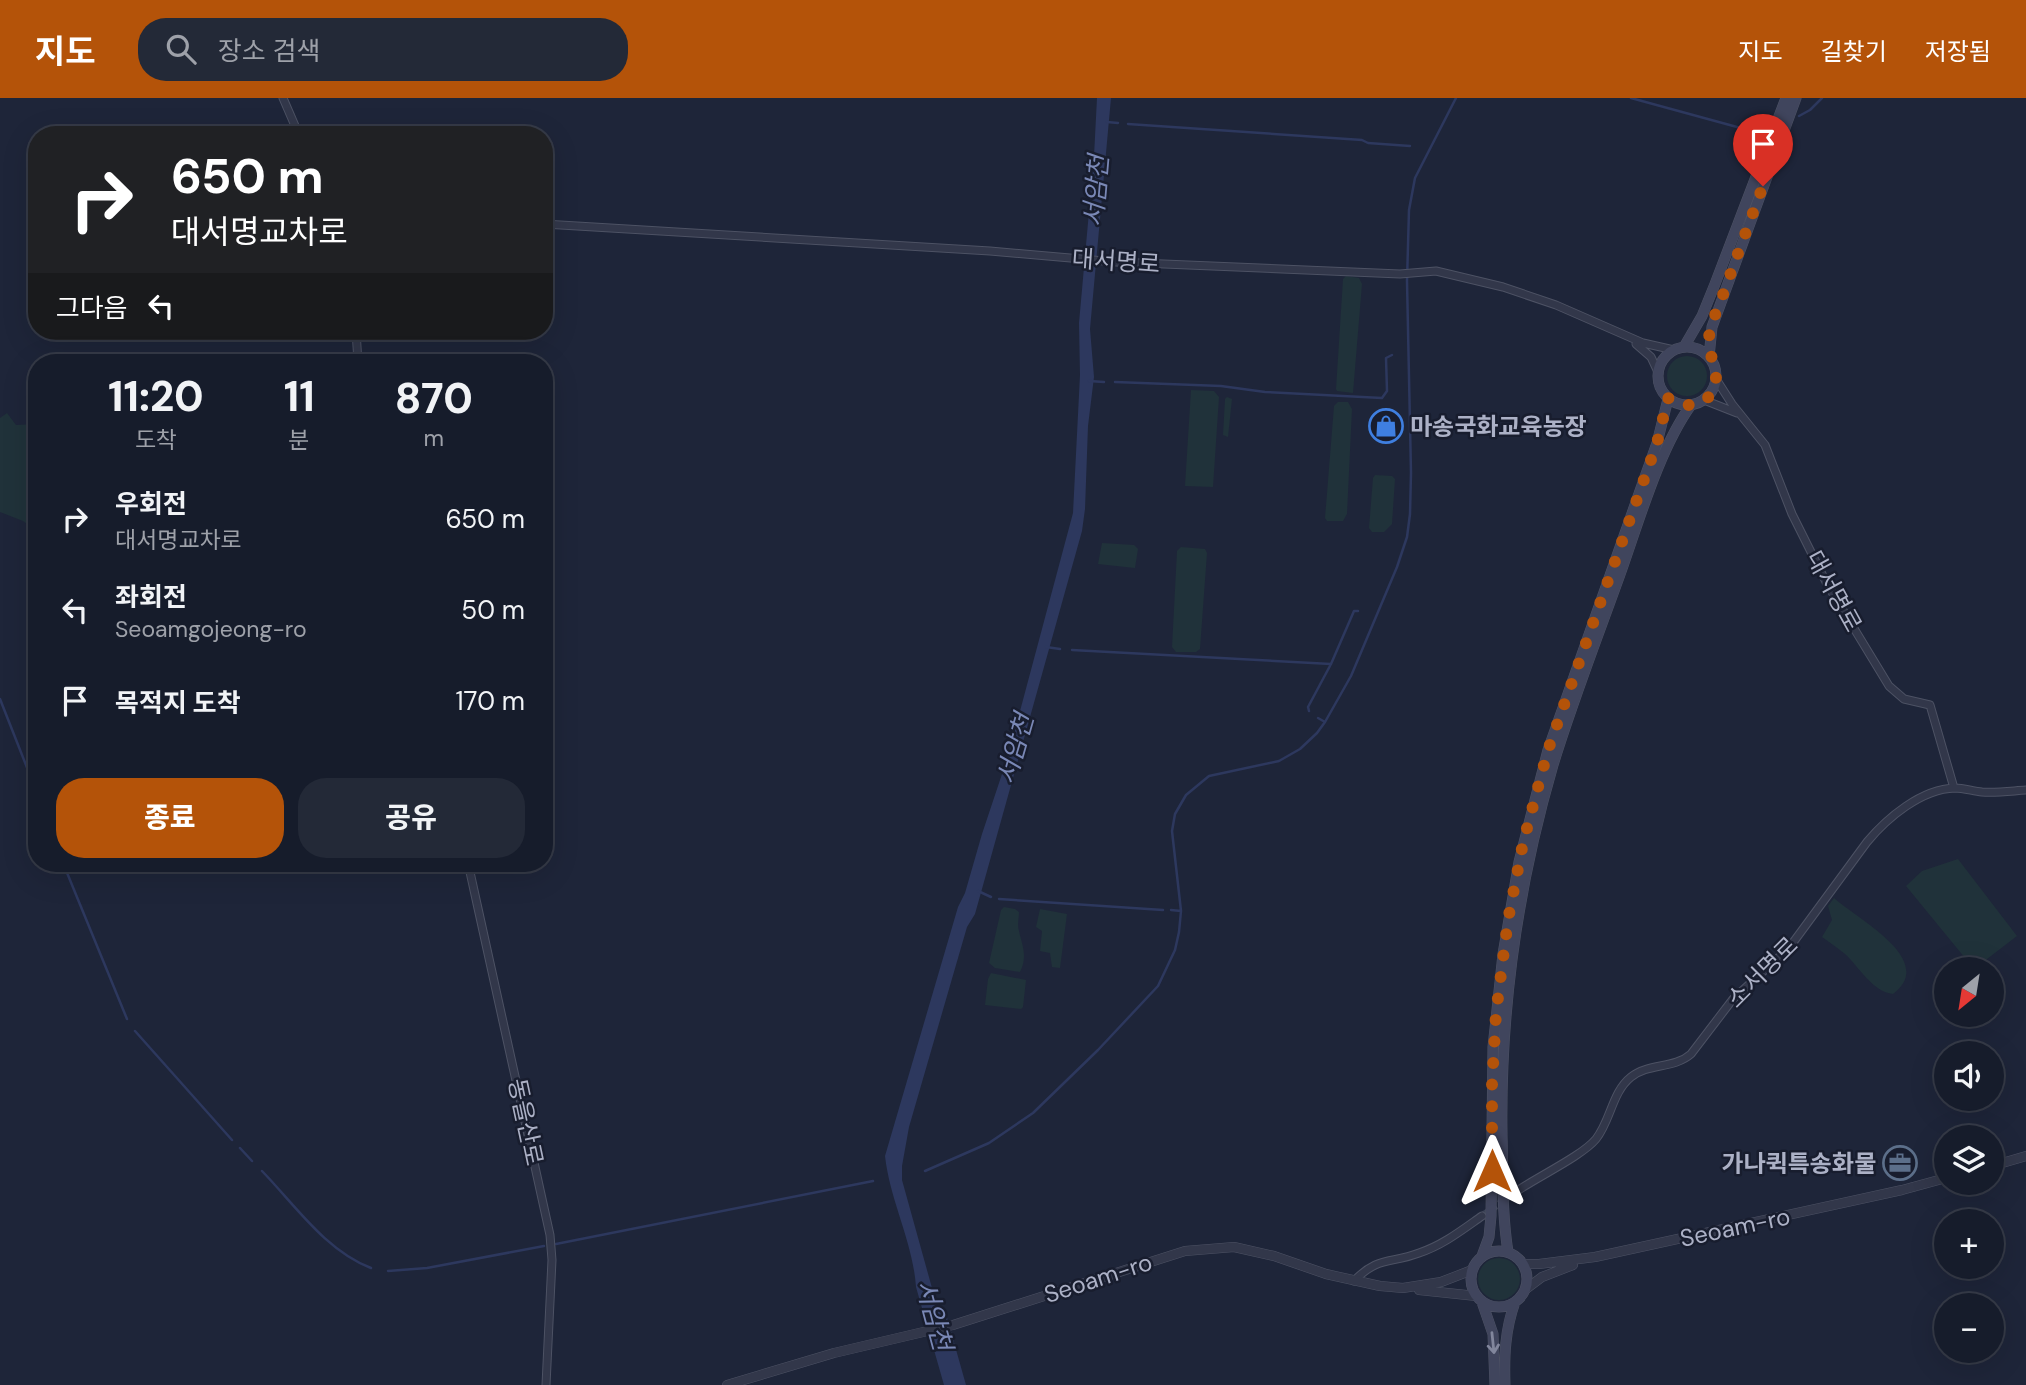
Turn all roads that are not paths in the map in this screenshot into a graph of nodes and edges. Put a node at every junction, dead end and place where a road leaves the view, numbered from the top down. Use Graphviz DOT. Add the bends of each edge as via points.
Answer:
graph roads {
  1 [pos="283,98"];
  2 [pos="1786,98"];
  3 [pos="1796,98"];
  4 [pos="295,126"];
  5 [pos="553,225"];
  6 [pos="1628,337"];
  7 [pos="1679,348"];
  8 [pos="1709,357"];
  9 [pos="1658,372"];
  10 [pos="1716,379"];
  11 [pos="1668,398"];
  12 [pos="1704,400"];
  13 [pos="1691,405"];
  14 [pos="1740,415"];
  15 [pos="1954,788"];
  16 [pos="2026,790"];
  17 [pos="470,872"];
  18 [pos="2026,1156"];
  19 [pos="2004,1162"];
  20 [pos="1934,1181"];
  21 [pos="1514,1193"];
  22 [pos="1482,1216"];
  23 [pos="1508,1252"];
  24 [pos="1482,1256"];
  25 [pos="1595,1257"];
  26 [pos="1523,1264"];
  27 [pos="1472,1270"];
  28 [pos="1354,1281"];
  29 [pos="1403,1288"];
  30 [pos="1525,1289"];
  31 [pos="1479,1299"];
  32 [pos="1515,1302"];
  33 [pos="546,1385"];
  34 [pos="727,1385"];
  35 [pos="1495,1385"];
  36 [pos="1505,1385"];
  1 -- 4 [label="street"];
  2 -- 7 [label="main road" via="1702,316"];
  3 -- 8 [label="main road" via="1712,327"];
  5 -- 6 [label="street, 대서명로" via="1111,262 1400,274 1436,271 1528,295"];
  6 -- 7 [label="street, 대서명로" via="1660,349"];
  6 -- 9 [label="street" via="1651,357"];
  7 -- 8 [label="main road" via="1702,351"];
  7 -- 9 [label="main road" via="1667,355"];
  8 -- 10 [label="main road"];
  9 -- 11 [label="main road" via="1658,382"];
  10 -- 12 [label="main road"];
  10 -- 14 [label="street, 대서명로"];
  11 -- 13 [label="main road"];
  11 -- 24 [label="main road" via="1657,443 1548,750 1519,862 1496,1013 1491,1216"];
  12 -- 13 [label="main road"];
  12 -- 14 [label="street"];
  13 -- 23 [label="main road" via="1673,431 1634,536 1557,753 1534,841 1511,965 1503,1053"];
  14 -- 15 [label="street, 대서명로" via="1765,445 1827,584 1889,686 1904,699 1930,705"];
  15 -- 16 [label="street, 소서명로"];
  15 -- 21 [label="street, 소서명로" via="1906,806 1877,830 1790,948 1733,999 1691,1054 1634,1074 1592,1143"];
  17 -- 33 [label="street, 동을산로" via="550,1235"];
  18 -- 19 [label="street"];
  20 -- 25 [label="street, Seoam-ro"];
  22 -- 28 [label="street" via="1419,1254 1379,1262"];
  23 -- 24 [label="main road"];
  23 -- 26 [label="main road"];
  24 -- 27 [label="main road"];
  25 -- 26 [label="street, Seoam-ro"];
  25 -- 30 [label="street" via="1542,1277"];
  26 -- 30 [label="main road"];
  27 -- 29 [label="street, Seoam-ro" via="1441,1282"];
  27 -- 31 [label="main road" via="1472,1288"];
  28 -- 29 [label="street, Seoam-ro"];
  28 -- 34 [label="street, Seoam-ro" via="1251,1250 1211,1247 1185,1251 953,1325"];
  29 -- 31 [label="street"];
  30 -- 32 [label="main road"];
  31 -- 32 [label="main road" via="1499,1308"];
  31 -- 35 [label="main road, one-way" via="1493,1334"];
  32 -- 36 [label="main road" via="1505,1346"];
}
